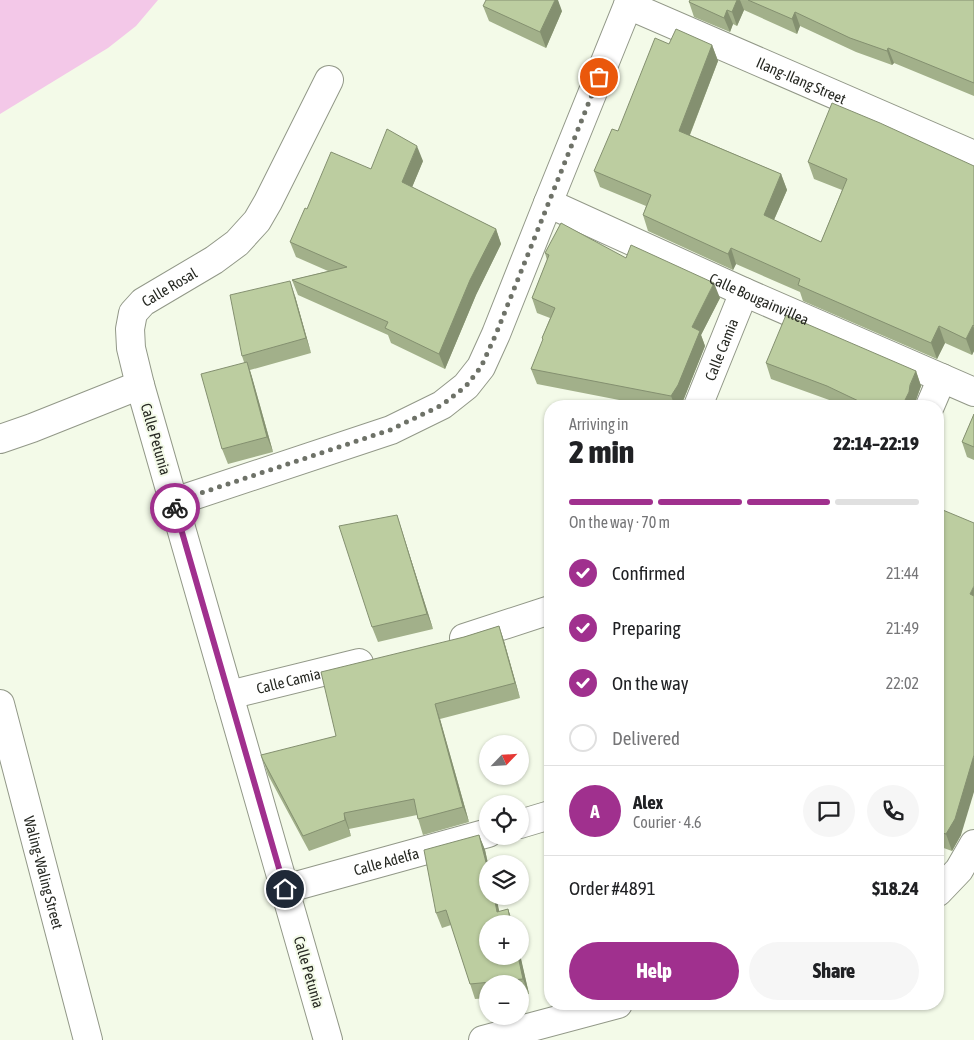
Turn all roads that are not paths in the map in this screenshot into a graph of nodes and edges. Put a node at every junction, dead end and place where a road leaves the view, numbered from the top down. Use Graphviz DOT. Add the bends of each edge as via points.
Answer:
graph roads {
  1 [pos="629,2"];
  2 [pos="329,80"];
  3 [pos="974,155"];
  4 [pos="548,203"];
  5 [pos="744,292"];
  6 [pos="942,378"];
  7 [pos="140,385"];
  8 [pos="974,392"];
  9 [pos="700,400"];
  10 [pos="933,400"];
  11 [pos="0,439"];
  12 [pos="174,502"];
  13 [pos="544,612"];
  14 [pos="438,644"];
  15 [pos="381,658"];
  16 [pos="229,695"];
  17 [pos="0,704"];
  18 [pos="544,817"];
  19 [pos="529,821"];
  20 [pos="479,835"];
  21 [pos="974,844"];
  22 [pos="944,886"];
  23 [pos="285,889"];
  24 [pos="596,1010"];
  25 [pos="88,1040"];
  26 [pos="328,1040"];
  27 [pos="483,1040"];
  1 -- 3 [label="street, Ilang-Ilang Street"];
  1 -- 4 [label="street"];
  2 -- 7 [label="street, Calle Rosal" via="257,221 237,243 143,302 133,313 131,348"];
  4 -- 5 [label="street, Calle Bougainvillea"];
  4 -- 12 [label="street" via="496,334 481,367 466,386 442,405 390,430"];
  5 -- 6 [label="street, Calle Bougainvillea"];
  5 -- 9 [label="street, Calle Camia"];
  6 -- 8 [label="street, Calle Bougainvillea"];
  6 -- 10 [label="street"];
  7 -- 11 [label="street"];
  7 -- 12 [label="street, Calle Petunia"];
  12 -- 16 [label="street, Calle Petunia"];
  13 -- 14 [label="street"];
  15 -- 16 [label="street, Calle Camia"];
  16 -- 23 [label="street, Calle Petunia"];
  17 -- 25 [label="street, Waling-Waling Street"];
  18 -- 19 [label="street"];
  20 -- 23 [label="street, Calle Adelfa"];
  21 -- 22 [label="street" via="959,870"];
  23 -- 26 [label="street, Calle Petunia"];
  24 -- 27 [label="street"];
}
